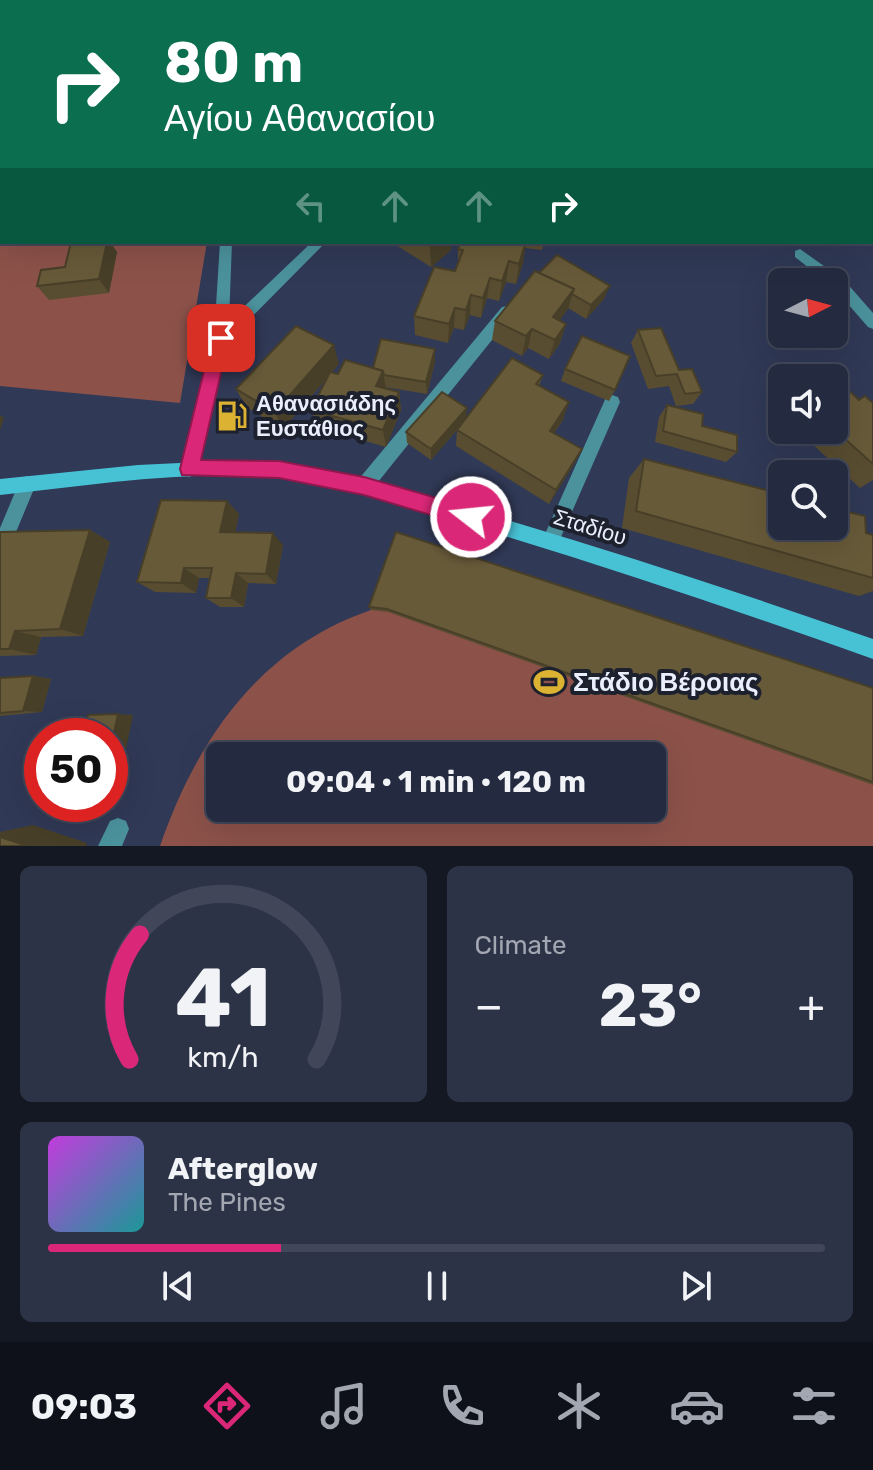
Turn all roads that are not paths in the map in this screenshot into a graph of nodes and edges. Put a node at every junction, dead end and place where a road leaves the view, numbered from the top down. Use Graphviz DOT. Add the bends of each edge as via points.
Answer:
graph roads {
  1 [pos="226,244"];
  2 [pos="318,244"];
  3 [pos="800,254"];
  4 [pos="515,301"];
  5 [pos="873,323"];
  6 [pos="221,338"];
  7 [pos="612,402"];
  8 [pos="189,469"];
  9 [pos="27,484"];
  10 [pos="364,486"];
  11 [pos="0,487"];
  12 [pos="551,540"];
  13 [pos="0,550"];
  14 [pos="873,649"];
  1 -- 6 [label="street"];
  2 -- 6 [label="street"];
  3 -- 5 [label="street" via="840,285"];
  4 -- 10 [label="street"];
  6 -- 8 [label="street"];
  7 -- 12 [label="street"];
  8 -- 9 [label="main road, Σταδίου"];
  8 -- 10 [label="main road, Σταδίου" via="279,469"];
  9 -- 11 [label="main road, Σταδίου"];
  9 -- 13 [label="street"];
  10 -- 12 [label="main road, Σταδίου"];
  12 -- 14 [label="main road, Σταδίου"];
}
